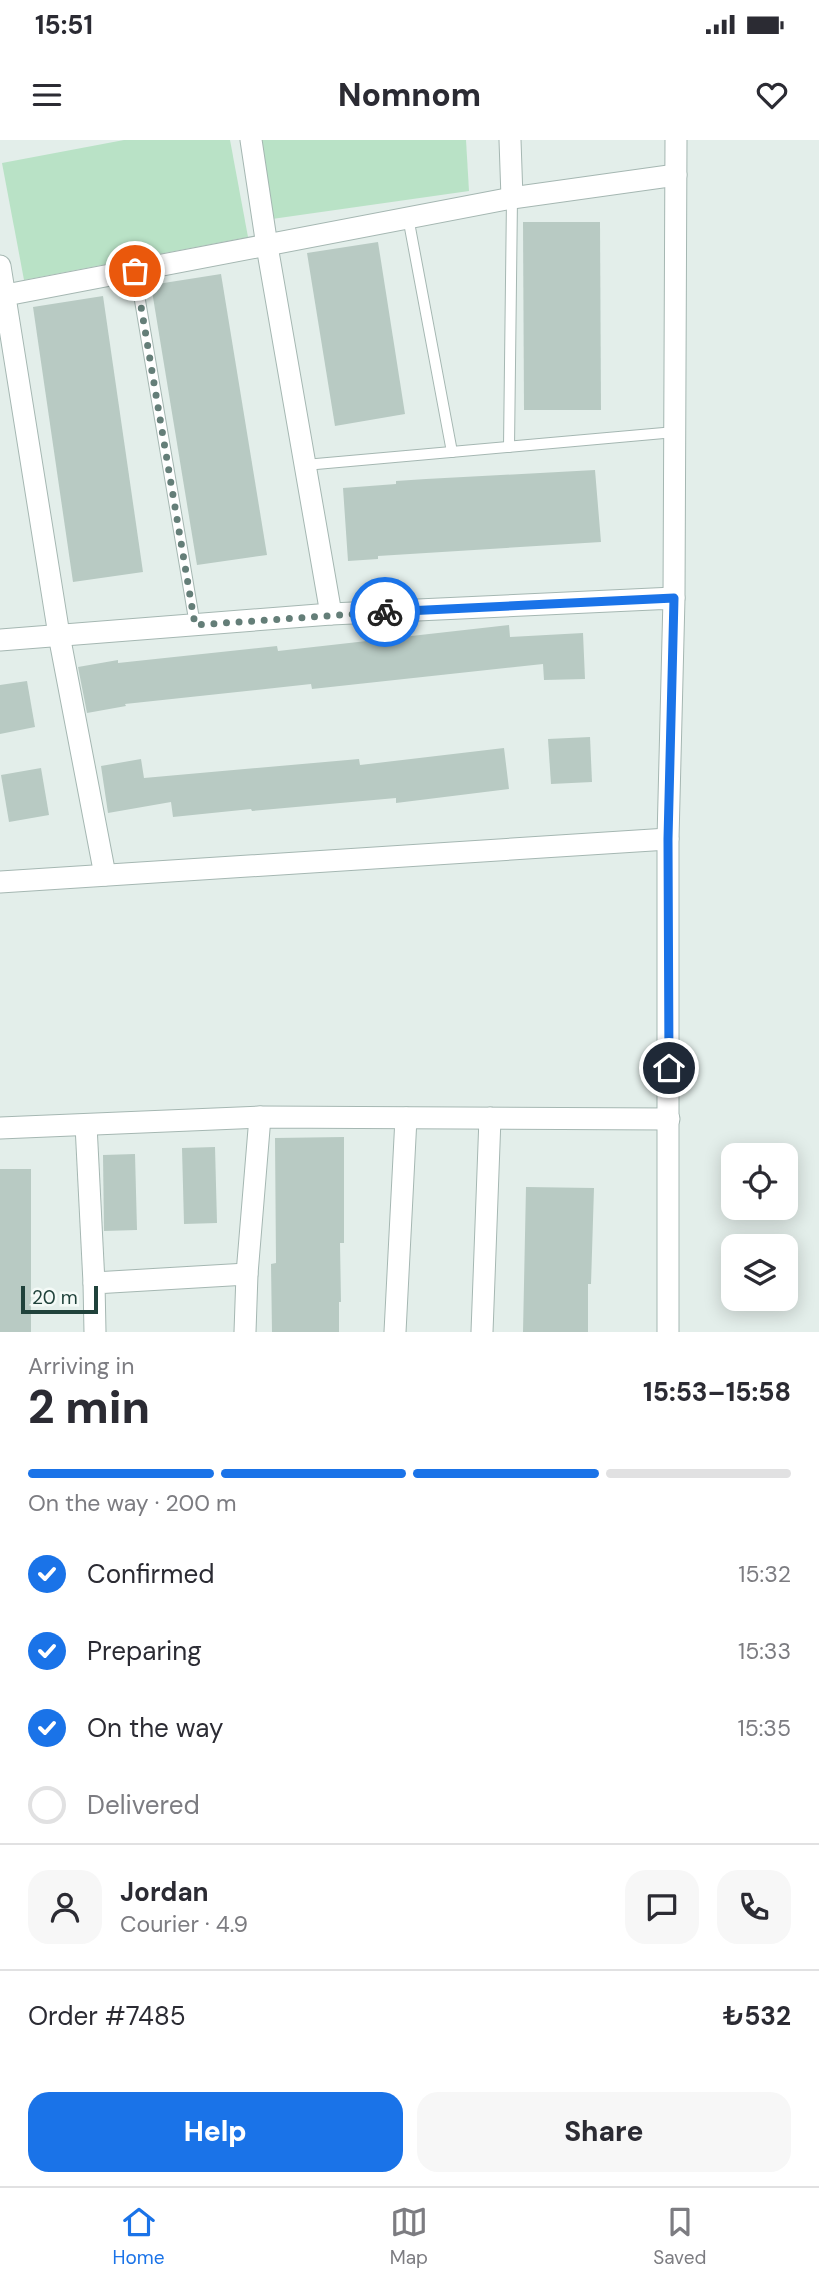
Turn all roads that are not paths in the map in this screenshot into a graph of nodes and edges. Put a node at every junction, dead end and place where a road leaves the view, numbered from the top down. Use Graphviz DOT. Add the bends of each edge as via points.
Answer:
graph roads {
  1 [pos="251,140"];
  2 [pos="510,140"];
  3 [pos="676,140"];
  4 [pos="676,175"];
  5 [pos="512,198"];
  6 [pos="408,218"];
  7 [pos="267,246"];
  8 [pos="0,266"];
  9 [pos="135,271"];
  10 [pos="6,295"];
  11 [pos="675,432"];
  12 [pos="509,447"];
  13 [pos="452,452"];
  14 [pos="305,465"];
  15 [pos="674,598"];
  16 [pos="331,614"];
  17 [pos="195,625"];
  18 [pos="59,635"];
  19 [pos="0,640"];
  20 [pos="668,839"];
  21 [pos="105,875"];
  22 [pos="0,882"];
  23 [pos="260,1117"];
  24 [pos="406,1118"];
  25 [pos="490,1118"];
  26 [pos="669,1119"];
  27 [pos="86,1125"];
  28 [pos="0,1128"];
  29 [pos="247,1274"];
  30 [pos="94,1283"];
  31 [pos="95,1332"];
  32 [pos="245,1332"];
  33 [pos="396,1332"];
  34 [pos="482,1332"];
  35 [pos="668,1332"];
  1 -- 7 [label="street"];
  2 -- 5 [label="street"];
  3 -- 4 [label="street"];
  4 -- 5 [label="street"];
  4 -- 11 [label="street"];
  5 -- 6 [label="street"];
  5 -- 12 [label="lane"];
  6 -- 7 [label="street"];
  6 -- 13 [label="lane"];
  7 -- 9 [label="street"];
  7 -- 14 [label="street"];
  8 -- 10 [label="street"];
  9 -- 10 [label="street"];
  9 -- 17 [label="lane"];
  10 -- 18 [label="street"];
  11 -- 12 [label="lane"];
  11 -- 15 [label="street"];
  12 -- 13 [label="lane"];
  13 -- 14 [label="lane"];
  14 -- 16 [label="street"];
  15 -- 16 [label="street"];
  15 -- 20 [label="street"];
  16 -- 17 [label="street"];
  17 -- 18 [label="street"];
  18 -- 19 [label="street"];
  18 -- 21 [label="street"];
  20 -- 21 [label="street"];
  20 -- 26 [label="street"];
  21 -- 22 [label="street"];
  23 -- 24 [label="street"];
  23 -- 27 [label="street"];
  23 -- 29 [label="street"];
  24 -- 25 [label="street"];
  24 -- 33 [label="street"];
  25 -- 26 [label="street"];
  25 -- 34 [label="street"];
  26 -- 35 [label="street"];
  27 -- 28 [label="street"];
  27 -- 30 [label="street"];
  29 -- 30 [label="street"];
  29 -- 32 [label="street"];
  30 -- 31 [label="street"];
}
